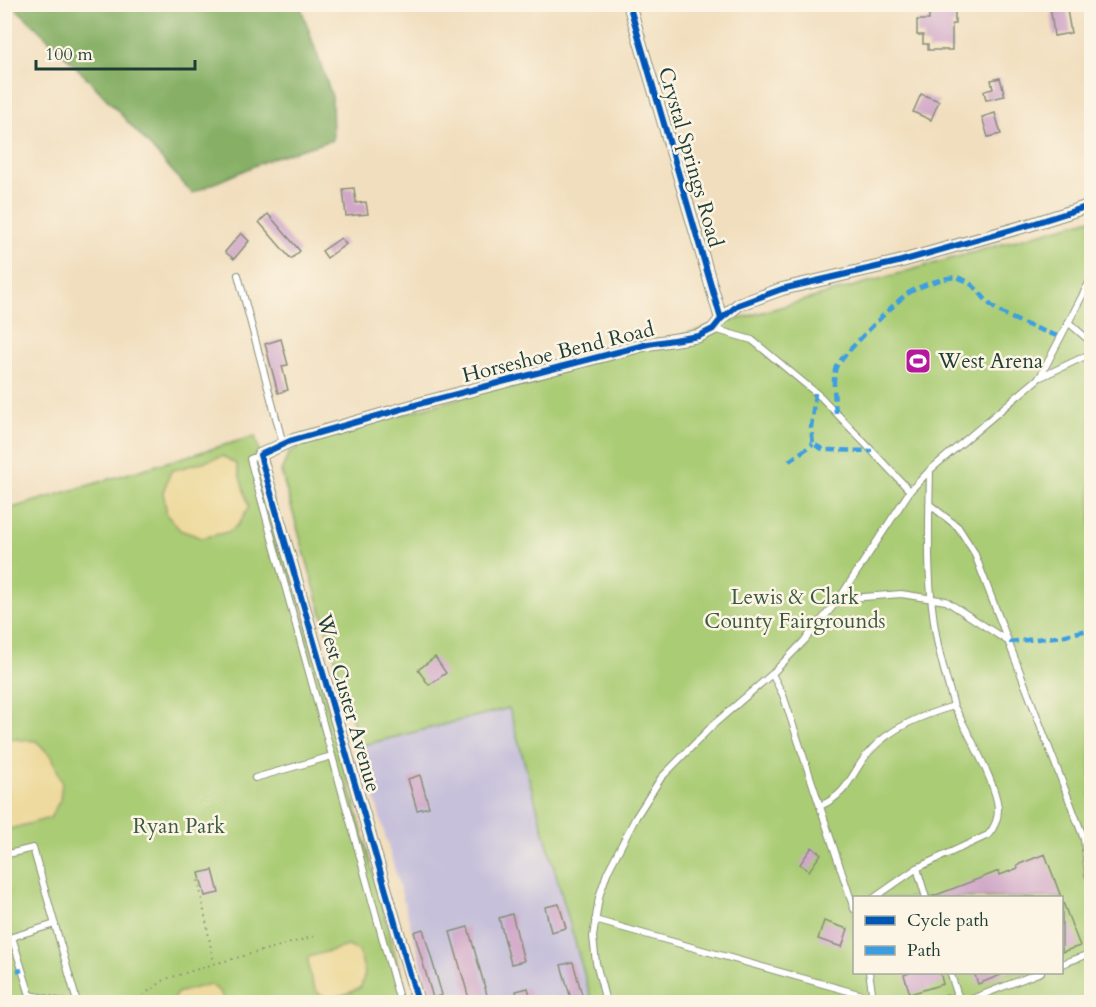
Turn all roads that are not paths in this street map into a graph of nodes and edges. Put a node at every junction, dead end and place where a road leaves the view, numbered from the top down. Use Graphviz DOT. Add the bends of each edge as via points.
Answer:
graph roads {
  1 [pos="628,4"];
  2 [pos="1092,205"];
  3 [pos="238,275"];
  4 [pos="1092,277"];
  5 [pos="1068,322"];
  6 [pos="717,324"];
  7 [pos="1092,343"];
  8 [pos="1092,352"];
  9 [pos="1040,377"];
  10 [pos="283,444"];
  11 [pos="260,455"];
  12 [pos="930,470"];
  13 [pos="910,491"];
  14 [pos="929,504"];
  15 [pos="932,598"];
  16 [pos="839,599"];
  17 [pos="1009,642"];
  18 [pos="772,674"];
  19 [pos="954,706"];
  20 [pos="332,756"];
  21 [pos="255,778"];
  22 [pos="820,806"];
  23 [pos="1088,851"];
  24 [pos="4,855"];
  25 [pos="917,867"];
  26 [pos="1092,883"];
  27 [pos="875,896"];
  28 [pos="926,896"];
  29 [pos="853,903"];
  30 [pos="595,920"];
  31 [pos="55,924"];
  32 [pos="1092,953"];
  33 [pos="1063,964"];
  34 [pos="869,974"];
  35 [pos="951,974"];
  36 [pos="1035,974"];
  37 [pos="874,1000"];
  38 [pos="960,1000"];
  39 [pos="63,1002"];
  40 [pos="77,1002"];
  41 [pos="400,1002"];
  42 [pos="418,1002"];
  43 [pos="606,1002"];
  44 [pos="920,1002"];
  1 -- 6 [label="street, Crystal Springs Road"];
  2 -- 6 [label="street, Horseshoe Bend Road" via="898,262 782,289 738,305"];
  3 -- 10 [label="lane"];
  4 -- 5 [label="lane"];
  5 -- 7 [label="lane"];
  5 -- 9 [label="lane"];
  6 -- 10 [label="street, Horseshoe Bend Road" via="699,336 637,347"];
  6 -- 13 [label="lane" via="752,340 821,397"];
  8 -- 9 [label="lane"];
  9 -- 12 [label="lane"];
  10 -- 11 [label="street"];
  11 -- 20 [label="lane" via="250,459"];
  11 -- 42 [label="street, West Custer Avenue"];
  12 -- 13 [label="lane"];
  12 -- 14 [label="lane"];
  13 -- 16 [label="lane"];
  14 -- 15 [label="lane"];
  14 -- 17 [label="lane" via="958,526 974,552"];
  15 -- 16 [label="lane" via="884,594"];
  15 -- 17 [label="lane" via="946,601"];
  15 -- 19 [label="lane" via="937,639"];
  16 -- 18 [label="lane"];
  17 -- 23 [label="lane"];
  18 -- 22 [label="lane" via="783,695"];
  18 -- 30 [label="lane" via="713,724 661,778 607,873"];
  19 -- 22 [label="lane" via="900,726 878,742 838,797"];
  19 -- 25 [label="lane" via="994,790 998,810 995,827 988,835"];
  20 -- 21 [label="lane"];
  20 -- 41 [label="lane"];
  22 -- 29 [label="lane"];
  23 -- 26 [label="lane"];
  24 -- 31 [label="lane" via="33,848"];
  25 -- 27 [label="lane"];
  25 -- 28 [label="lane"];
  30 -- 37 [label="lane"];
  30 -- 43 [label="lane" via="596,963"];
  31 -- 39 [label="lane" via="12,937 30,995"];
  31 -- 40 [label="lane"];
  32 -- 33 [label="lane"];
  34 -- 37 [label="lane"];
  35 -- 38 [label="lane"];
  36 -- 38 [label="lane"];
  38 -- 44 [label="lane"];
}
